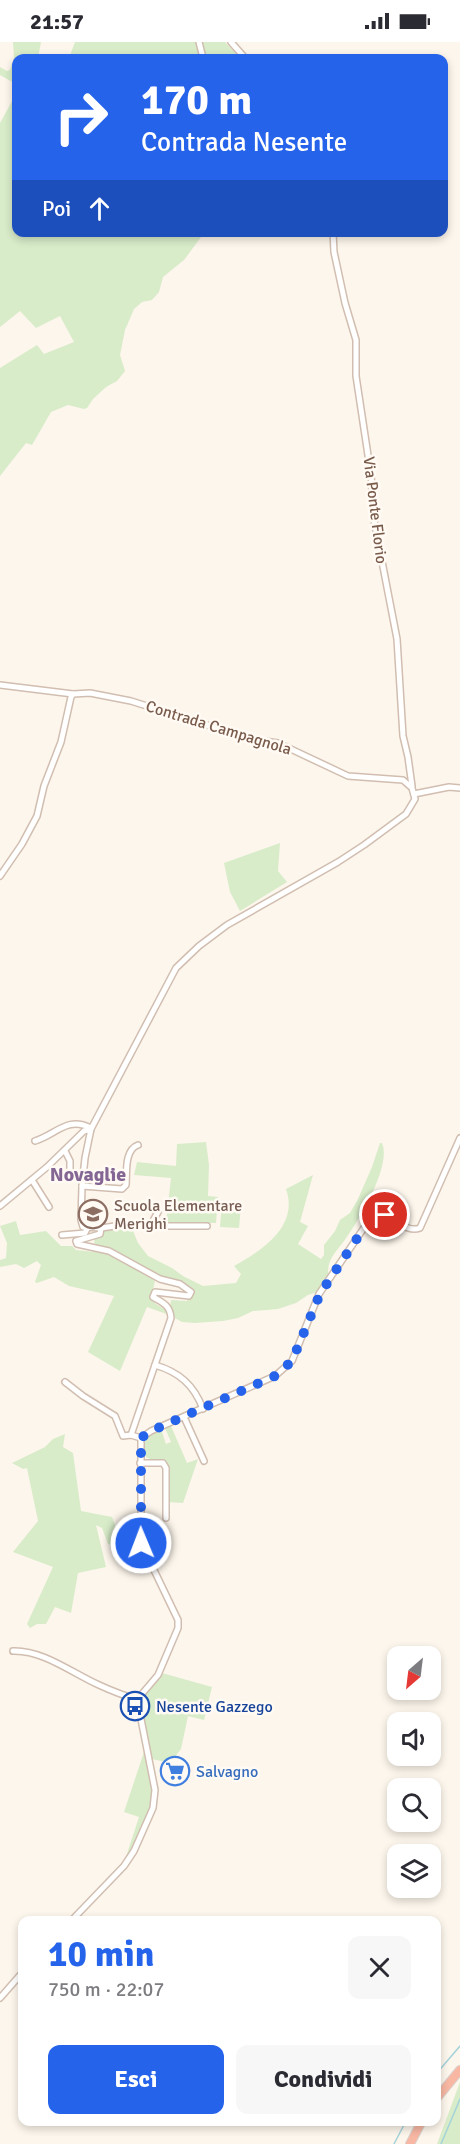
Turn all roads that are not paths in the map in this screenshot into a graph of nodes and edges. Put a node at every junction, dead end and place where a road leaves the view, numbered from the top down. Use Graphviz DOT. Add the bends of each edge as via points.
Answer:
graph roads {
  1 [pos="231,42"];
  2 [pos="242,54"];
  3 [pos="333,237"];
  4 [pos="0,684"];
  5 [pos="74,694"];
  6 [pos="460,788"];
  7 [pos="413,791"];
  8 [pos="0,876"];
  9 [pos="91,1129"];
  10 [pos="460,1138"];
  11 [pos="34,1141"];
  12 [pos="138,1145"];
  13 [pos="65,1151"];
  14 [pos="70,1177"];
  15 [pos="32,1180"];
  16 [pos="82,1186"];
  17 [pos="0,1206"];
  18 [pos="50,1207"];
  19 [pos="154,1210"];
  20 [pos="150,1226"];
  21 [pos="207,1226"];
  22 [pos="87,1228"];
  23 [pos="101,1228"];
  24 [pos="62,1235"];
  25 [pos="155,1365"];
  26 [pos="65,1382"];
  27 [pos="203,1409"];
  28 [pos="184,1417"];
  29 [pos="131,1436"];
  30 [pos="141,1438"];
  31 [pos="204,1461"];
  32 [pos="140,1462"];
  33 [pos="166,1518"];
  34 [pos="13,1651"];
  35 [pos="139,1700"];
  36 [pos="76,1916"];
  37 [pos="18,1978"];
  38 [pos="0,1998"];
  39 [pos="460,2070"];
  40 [pos="441,2093"];
  41 [pos="419,2126"];
  42 [pos="410,2144"];
  1 -- 2 [label="street"];
  3 -- 7 [label="street, Via Ponte Florio" via="356,340 356,376 374,520 397,639 403,736"];
  4 -- 5 [label="street, Contrada Campagnola"];
  5 -- 7 [label="street, Contrada Campagnola" via="97,694 144,704 251,739 287,746 342,774 403,780"];
  5 -- 8 [label="street" via="37,816"];
  6 -- 7 [label="street"];
  7 -- 9 [label="street" via="413,805 406,814 338,862 227,925 188,956 168,980"];
  9 -- 11 [label="street" via="81,1123 68,1124"];
  9 -- 13 [label="street"];
  9 -- 16 [label="street"];
  10 -- 27 [label="street" via="420,1228 410,1230 385,1215 370,1219 320,1294 292,1361 275,1376"];
  12 -- 16 [label="street" via="129,1152 126,1185 122,1189"];
  13 -- 14 [label="street" via="70,1161"];
  13 -- 15 [label="street"];
  15 -- 17 [label="street"];
  15 -- 18 [label="street"];
  16 -- 22 [label="street" via="81,1220"];
  19 -- 20 [label="street" via="158,1212"];
  20 -- 21 [label="street"];
  20 -- 23 [label="street"];
  22 -- 23 [label="street"];
  22 -- 24 [label="street" via="85,1233"];
  23 -- 25 [label="street" via="100,1234 81,1238 77,1244 109,1251 191,1292 189,1296 153,1294 171,1310"];
  25 -- 27 [label="street" via="188,1382"];
  25 -- 29 [label="street"];
  26 -- 29 [label="street" via="115,1416 123,1436"];
  27 -- 28 [label="street"];
  28 -- 30 [label="street"];
  28 -- 31 [label="street"];
  29 -- 30 [label="street"];
  30 -- 32 [label="street"];
  32 -- 33 [label="street" via="163,1463 166,1468"];
  32 -- 35 [label="street" via="141,1543 178,1620 178,1628 158,1675"];
  34 -- 35 [label="street" via="38,1655"];
  35 -- 36 [label="street" via="155,1790 153,1808 124,1866"];
  37 -- 38 [label="street"];
  39 -- 40 [label="highway"];
  41 -- 42 [label="highway"];
}
